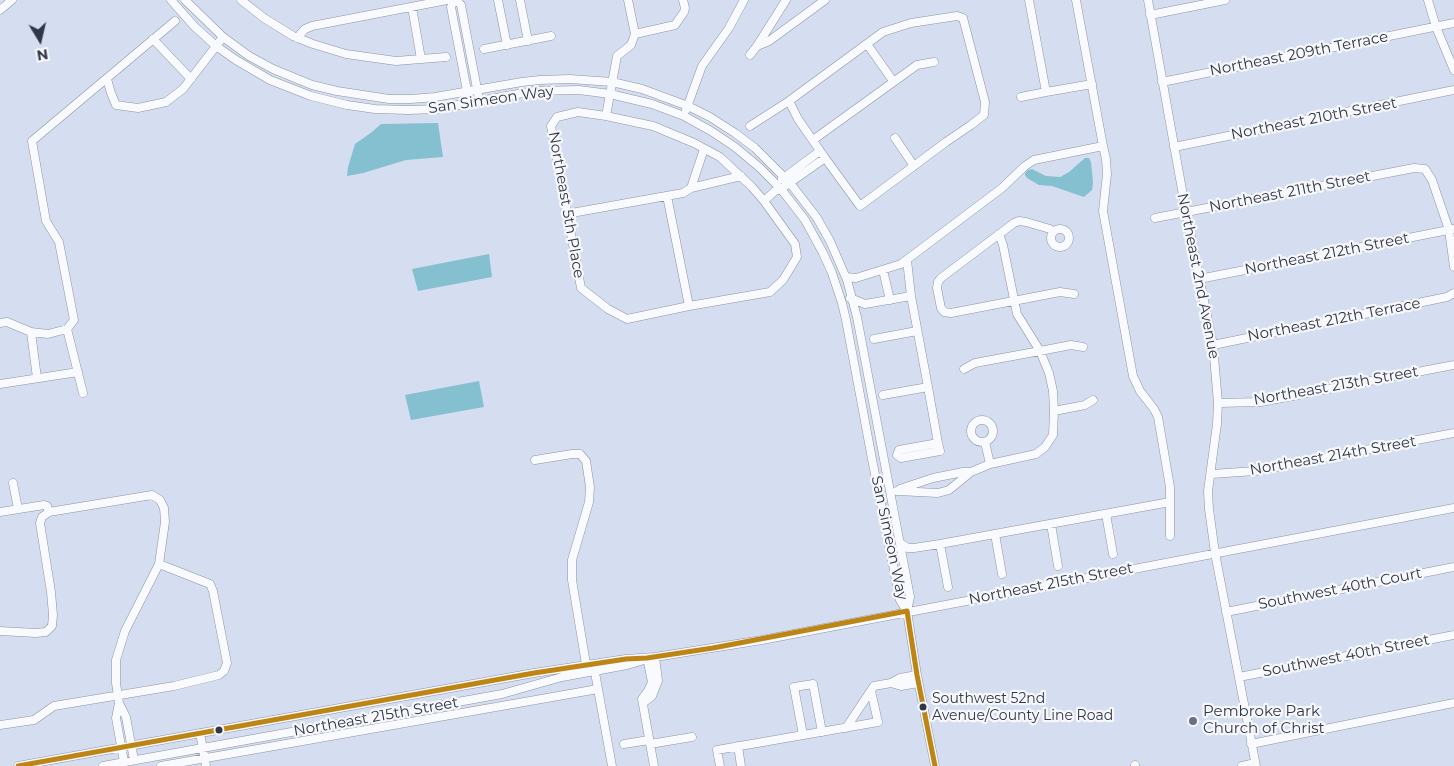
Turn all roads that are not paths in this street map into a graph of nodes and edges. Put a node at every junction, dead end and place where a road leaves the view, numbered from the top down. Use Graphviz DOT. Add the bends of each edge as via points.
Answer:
graph roads {
  1 [pos="12,0"];
  2 [pos="171,0"];
  3 [pos="185,0"];
  4 [pos="241,0"];
  5 [pos="447,0"];
  6 [pos="455,0"];
  7 [pos="498,0"];
  8 [pos="520,0"];
  9 [pos="628,0"];
  10 [pos="683,0"];
  11 [pos="744,0"];
  12 [pos="786,0"];
  13 [pos="825,0"];
  14 [pos="1029,0"];
  15 [pos="1076,0"];
  16 [pos="1148,0"];
  17 [pos="1226,0"];
  18 [pos="1428,0"];
  19 [pos="412,7"];
  20 [pos="0,10"];
  21 [pos="1150,15"];
  22 [pos="175,21"];
  23 [pos="1454,23"];
  24 [pos="1436,27"];
  25 [pos="635,34"];
  26 [pos="551,36"];
  27 [pos="223,37"];
  28 [pos="297,38"];
  29 [pos="153,39"];
  30 [pos="528,41"];
  31 [pos="867,44"];
  32 [pos="507,45"];
  33 [pos="216,46"];
  34 [pos="757,46"];
  35 [pos="484,49"];
  36 [pos="750,55"];
  37 [pos="446,57"];
  38 [pos="422,59"];
  39 [pos="934,62"];
  40 [pos="1454,70"];
  41 [pos="107,79"];
  42 [pos="192,80"];
  43 [pos="894,81"];
  44 [pos="612,82"];
  45 [pos="1162,82"];
  46 [pos="1092,84"];
  47 [pos="477,90"];
  48 [pos="1454,90"];
  49 [pos="467,92"];
  50 [pos="1046,92"];
  51 [pos="610,94"];
  52 [pos="1020,97"];
  53 [pos="479,101"];
  54 [pos="789,101"];
  55 [pos="469,103"];
  56 [pos="688,106"];
  57 [pos="606,116"];
  58 [pos="684,116"];
  59 [pos="750,126"];
  60 [pos="895,138"];
  61 [pos="813,140"];
  62 [pos="1103,146"];
  63 [pos="1174,147"];
  64 [pos="704,149"];
  65 [pos="822,155"];
  66 [pos="914,166"];
  67 [pos="740,176"];
  68 [pos="788,180"];
  69 [pos="691,188"];
  70 [pos="778,188"];
  71 [pos="667,196"];
  72 [pos="764,201"];
  73 [pos="1186,212"];
  74 [pos="566,214"];
  75 [pos="1155,218"];
  76 [pos="1451,230"];
  77 [pos="1053,232"];
  78 [pos="999,234"];
  79 [pos="907,264"];
  80 [pos="1454,267"];
  81 [pos="883,272"];
  82 [pos="846,277"];
  83 [pos="856,278"];
  84 [pos="1200,279"];
  85 [pos="849,286"];
  86 [pos="841,292"];
  87 [pos="1074,294"];
  88 [pos="1454,294"];
  89 [pos="911,296"];
  90 [pos="853,299"];
  91 [pos="890,300"];
  92 [pos="1014,302"];
  93 [pos="865,304"];
  94 [pos="689,306"];
  95 [pos="856,313"];
  96 [pos="0,323"];
  97 [pos="67,329"];
  98 [pos="918,331"];
  99 [pos="31,332"];
  100 [pos="874,339"];
  101 [pos="1213,345"];
  102 [pos="1083,347"];
  103 [pos="1040,351"];
  104 [pos="1454,364"];
  105 [pos="964,369"];
  106 [pos="78,372"];
  107 [pos="37,378"];
  108 [pos="0,384"];
  109 [pos="928,388"];
  110 [pos="83,393"];
  111 [pos="883,395"];
  112 [pos="1094,400"];
  113 [pos="1218,403"];
  114 [pos="1054,411"];
  115 [pos="1454,433"];
  116 [pos="985,442"];
  117 [pos="938,443"];
  118 [pos="535,460"];
  119 [pos="990,464"];
  120 [pos="970,472"];
  121 [pos="1212,474"];
  122 [pos="13,483"];
  123 [pos="894,492"];
  124 [pos="879,495"];
  125 [pos="1170,502"];
  126 [pos="1454,508"];
  127 [pos="18,509"];
  128 [pos="0,512"];
  129 [pos="49,512"];
  130 [pos="1106,514"];
  131 [pos="1051,524"];
  132 [pos="995,534"];
  133 [pos="1170,536"];
  134 [pos="900,543"];
  135 [pos="940,544"];
  136 [pos="1215,553"];
  137 [pos="1113,554"];
  138 [pos="159,564"];
  139 [pos="1058,566"];
  140 [pos="1454,567"];
  141 [pos="1002,574"];
  142 [pos="948,587"];
  143 [pos="907,611"];
  144 [pos="1226,612"];
  145 [pos="0,631"];
  146 [pos="1454,635"];
  147 [pos="651,658"];
  148 [pos="591,668"];
  149 [pos="1238,677"];
  150 [pos="918,679"];
  151 [pos="598,689"];
  152 [pos="871,691"];
  153 [pos="118,699"];
  154 [pos="1454,703"];
  155 [pos="428,708"];
  156 [pos="430,718"];
  157 [pos="127,724"];
  158 [pos="0,725"];
  159 [pos="117,726"];
  160 [pos="846,728"];
  161 [pos="822,732"];
  162 [pos="200,733"];
  163 [pos="803,735"];
  164 [pos="692,737"];
  165 [pos="650,742"];
  166 [pos="624,744"];
  167 [pos="1251,744"];
  168 [pos="131,745"];
  169 [pos="738,746"];
  170 [pos="121,747"];
  171 [pos="202,748"];
  172 [pos="134,760"];
  173 [pos="124,762"];
  174 [pos="205,762"];
  175 [pos="1256,765"];
  176 [pos="18,766"];
  177 [pos="103,766"];
  178 [pos="161,766"];
  179 [pos="612,766"];
  180 [pos="654,766"];
  181 [pos="720,766"];
  182 [pos="741,766"];
  183 [pos="935,766"];
  184 [pos="1242,766"];
  1 -- 20 [label="street"];
  2 -- 33 [label="street, San Simeon Way"];
  3 -- 27 [label="street, San Simeon Way"];
  4 -- 28 [label="street"];
  5 -- 19 [label="street"];
  6 -- 47 [label="street" via="461,5"];
  6 -- 49 [label="street" via="451,6"];
  7 -- 32 [label="street"];
  8 -- 30 [label="street"];
  9 -- 25 [label="street"];
  10 -- 25 [label="street" via="684,12 675,25"];
  11 -- 56 [label="street" via="702,66"];
  12 -- 34 [label="street"];
  13 -- 34 [label="street" via="769,41"];
  14 -- 50 [label="street"];
  15 -- 46 [label="street"];
  16 -- 21 [label="street, Northeast 2nd Avenue"];
  17 -- 21 [label="street"];
  18 -- 24 [label="street"];
  19 -- 28 [label="street" via="312,26"];
  19 -- 38 [label="street"];
  21 -- 45 [label="street, Northeast 2nd Avenue"];
  22 -- 29 [label="street"];
  23 -- 24 [label="street, Northeast 209th Terrace"];
  24 -- 40 [label="street"];
  24 -- 45 [label="street, Northeast 209th Terrace"];
  25 -- 44 [label="street" via="631,45 617,56"];
  26 -- 30 [label="street"];
  27 -- 33 [label="street"];
  27 -- 49 [label="street, San Simeon Way" via="273,69 337,91 390,99"];
  28 -- 38 [label="street" via="346,54 396,61"];
  29 -- 41 [label="street"];
  29 -- 42 [label="street"];
  30 -- 32 [label="street"];
  31 -- 43 [label="street"];
  31 -- 54 [label="street"];
  31 -- 66 [label="street" via="883,32 911,23 957,16 964,18 986,102 984,115"];
  32 -- 35 [label="street"];
  33 -- 42 [label="street"];
  33 -- 55 [label="street, San Simeon Way" via="270,80 311,96 347,105 408,110"];
  34 -- 36 [label="street"];
  37 -- 38 [label="street"];
  39 -- 43 [label="street" via="917,65"];
  41 -- 42 [label="street" via="116,105 138,108 166,102"];
  41 -- 97 [label="street" via="32,141 46,220 59,242 74,320"];
  43 -- 61 [label="street"];
  44 -- 47 [label="street, San Simeon Way" via="540,80"];
  44 -- 51 [label="street"];
  44 -- 56 [label="street, San Simeon Way"];
  45 -- 63 [label="street, Northeast 2nd Avenue"];
  46 -- 50 [label="street"];
  46 -- 62 [label="street"];
  47 -- 49 [label="street, San Simeon Way"];
  47 -- 53 [label="street"];
  48 -- 63 [label="street, Northeast 210th Street"];
  49 -- 55 [label="street"];
  50 -- 52 [label="street"];
  51 -- 53 [label="street, San Simeon Way" via="579,90 534,91"];
  51 -- 57 [label="street"];
  51 -- 58 [label="street, San Simeon Way"];
  53 -- 55 [label="street, San Simeon Way"];
  54 -- 59 [label="street"];
  54 -- 61 [label="street"];
  56 -- 58 [label="street"];
  56 -- 68 [label="street, San Simeon Way" via="735,133 767,158"];
  57 -- 64 [label="street, Northeast 5th Place" via="653,126"];
  57 -- 74 [label="street, Northeast 5th Place" via="578,112 557,117 550,126"];
  58 -- 70 [label="street, San Simeon Way" via="735,147"];
  60 -- 66 [label="street"];
  61 -- 65 [label="street"];
  62 -- 79 [label="street" via="1034,160"];
  62 -- 125 [label="street" via="1107,174 1103,211 1133,376 1158,417"];
  63 -- 73 [label="street, Northeast 2nd Avenue"];
  64 -- 67 [label="street, Northeast 5th Place" via="720,157"];
  64 -- 69 [label="street"];
  65 -- 66 [label="street" via="860,206"];
  65 -- 68 [label="street"];
  67 -- 69 [label="street"];
  67 -- 72 [label="street, Northeast 5th Place"];
  68 -- 70 [label="street"];
  68 -- 82 [label="street, San Simeon Way" via="817,218"];
  69 -- 71 [label="street"];
  70 -- 72 [label="street"];
  70 -- 86 [label="street, San Simeon Way" via="809,228"];
  71 -- 74 [label="street"];
  71 -- 94 [label="street"];
  72 -- 94 [label="street, Northeast 5th Place" via="795,244 797,257 783,280 770,292"];
  73 -- 75 [label="street, Northeast 211th Street"];
  73 -- 76 [label="street, Northeast 211th Street" via="1414,168 1425,169 1432,180"];
  73 -- 84 [label="street, Northeast 2nd Avenue"];
  74 -- 94 [label="street, Northeast 5th Place" via="581,288 608,309 627,319"];
  76 -- 80 [label="street"];
  76 -- 84 [label="street, Northeast 212th Street"];
  77 -- 78 [label="street" via="1050,228 1019,222"];
  78 -- 92 [label="street"];
  78 -- 92 [label="street" via="941,278 937,288 941,308 951,313"];
  79 -- 81 [label="street"];
  79 -- 89 [label="street"];
  81 -- 83 [label="street"];
  81 -- 91 [label="street"];
  82 -- 83 [label="street"];
  82 -- 85 [label="street, San Simeon Way"];
  83 -- 85 [label="street"];
  84 -- 101 [label="street, Northeast 2nd Avenue"];
  85 -- 86 [label="street"];
  85 -- 90 [label="street, San Simeon Way"];
  86 -- 90 [label="street"];
  86 -- 124 [label="street, San Simeon Way"];
  87 -- 92 [label="street" via="1060,292"];
  88 -- 101 [label="street, Northeast 212th Terrace"];
  89 -- 91 [label="street"];
  89 -- 98 [label="street"];
  90 -- 93 [label="street"];
  90 -- 95 [label="street, San Simeon Way"];
  91 -- 93 [label="street"];
  92 -- 103 [label="street" via="1017,314"];
  93 -- 95 [label="street"];
  95 -- 123 [label="street, San Simeon Way"];
  96 -- 99 [label="street" via="7,322"];
  97 -- 99 [label="street" via="48,334"];
  97 -- 106 [label="street"];
  98 -- 100 [label="street"];
  98 -- 109 [label="street"];
  99 -- 107 [label="street"];
  101 -- 113 [label="street, Northeast 2nd Avenue"];
  102 -- 103 [label="street" via="1071,345"];
  103 -- 105 [label="street" via="975,363"];
  103 -- 114 [label="street" via="1049,373"];
  104 -- 113 [label="street, Northeast 213th Street" via="1261,402"];
  106 -- 107 [label="street"];
  106 -- 110 [label="street"];
  107 -- 108 [label="street"];
  109 -- 111 [label="street"];
  109 -- 117 [label="street"];
  112 -- 114 [label="street"];
  113 -- 121 [label="street, Northeast 2nd Avenue"];
  114 -- 119 [label="street" via="1053,435 1045,447 1036,454"];
  115 -- 121 [label="street, Northeast 214th Street" via="1255,472"];
  116 -- 119 [label="street"];
  117 -- 117 [label="street" via="940,451 900,458 897,455 899,450"];
  118 -- 148 [label="street" via="580,454 586,461 589,502 572,560 572,580"];
  119 -- 120 [label="street"];
  120 -- 123 [label="street" via="933,478"];
  120 -- 123 [label="street" via="950,490 938,493"];
  121 -- 136 [label="street, Northeast 2nd Avenue" via="1208,491"];
  122 -- 127 [label="street"];
  123 -- 124 [label="street"];
  123 -- 134 [label="street, San Simeon Way"];
  124 -- 143 [label="street, San Simeon Way" via="901,601"];
  125 -- 130 [label="street"];
  125 -- 133 [label="street"];
  126 -- 136 [label="street, Northeast 215th Street"];
  127 -- 128 [label="street"];
  127 -- 129 [label="street" via="44,505 48,506"];
  129 -- 138 [label="street" via="152,495 164,508"];
  129 -- 145 [label="street" via="40,523 52,626 46,632 36,633"];
  130 -- 131 [label="street"];
  130 -- 137 [label="street"];
  131 -- 132 [label="street"];
  131 -- 139 [label="street"];
  132 -- 135 [label="street"];
  132 -- 141 [label="street"];
  134 -- 135 [label="street" via="911,548"];
  134 -- 143 [label="street, San Simeon Way" via="910,598"];
  135 -- 142 [label="street"];
  136 -- 143 [label="street, Northeast 215th Street"];
  136 -- 144 [label="street, Northeast 2nd Avenue"];
  138 -- 153 [label="street" via="122,638 116,660"];
  138 -- 153 [label="street" via="210,584 227,664 219,675"];
  140 -- 144 [label="street, Southwest 40th Court"];
  143 -- 147 [label="street, Northeast 215th Street"];
  143 -- 150 [label="street"];
  144 -- 149 [label="street, Northeast 2nd Avenue"];
  146 -- 149 [label="street, Southwest 40th Street"];
  147 -- 148 [label="street, Northeast 215th Street" via="626,659"];
  147 -- 165 [label="street" via="658,681 652,696 643,703"];
  148 -- 151 [label="street"];
  148 -- 155 [label="street, Northeast 215th Street" via="502,694"];
  148 -- 162 [label="street, Northeast 215th Street" via="534,673"];
  149 -- 167 [label="street, Northeast 2nd Avenue"];
  150 -- 152 [label="street" via="901,686 891,683 874,686"];
  150 -- 183 [label="street"];
  151 -- 156 [label="street"];
  151 -- 179 [label="street"];
  152 -- 160 [label="street"];
  152 -- 160 [label="street" via="878,722"];
  153 -- 157 [label="street"];
  153 -- 158 [label="street" via="54,706 34,720"];
  153 -- 159 [label="street"];
  154 -- 167 [label="street"];
  155 -- 156 [label="street"];
  155 -- 171 [label="street, Northeast 215th Street"];
  156 -- 174 [label="street"];
  157 -- 159 [label="street"];
  157 -- 168 [label="street"];
  159 -- 170 [label="street"];
  160 -- 161 [label="street"];
  161 -- 163 [label="street"];
  161 -- 163 [label="street" via="813,684 794,687"];
  162 -- 168 [label="street, Northeast 215th Street"];
  162 -- 171 [label="street"];
  163 -- 169 [label="street"];
  164 -- 165 [label="street"];
  165 -- 166 [label="street"];
  165 -- 180 [label="street"];
  167 -- 175 [label="street, Northeast 2nd Avenue"];
  168 -- 170 [label="street, Northeast 215th Street"];
  168 -- 172 [label="street"];
  169 -- 181 [label="street" via="717,750"];
  169 -- 182 [label="street"];
  170 -- 173 [label="street"];
  170 -- 176 [label="street, Northeast 215th Street"];
  171 -- 172 [label="street, Northeast 215th Street"];
  171 -- 174 [label="street"];
  172 -- 173 [label="street, Northeast 215th Street"];
  173 -- 177 [label="street, Northeast 215th Street"];
  174 -- 178 [label="street"];
  175 -- 184 [label="street"];
}
